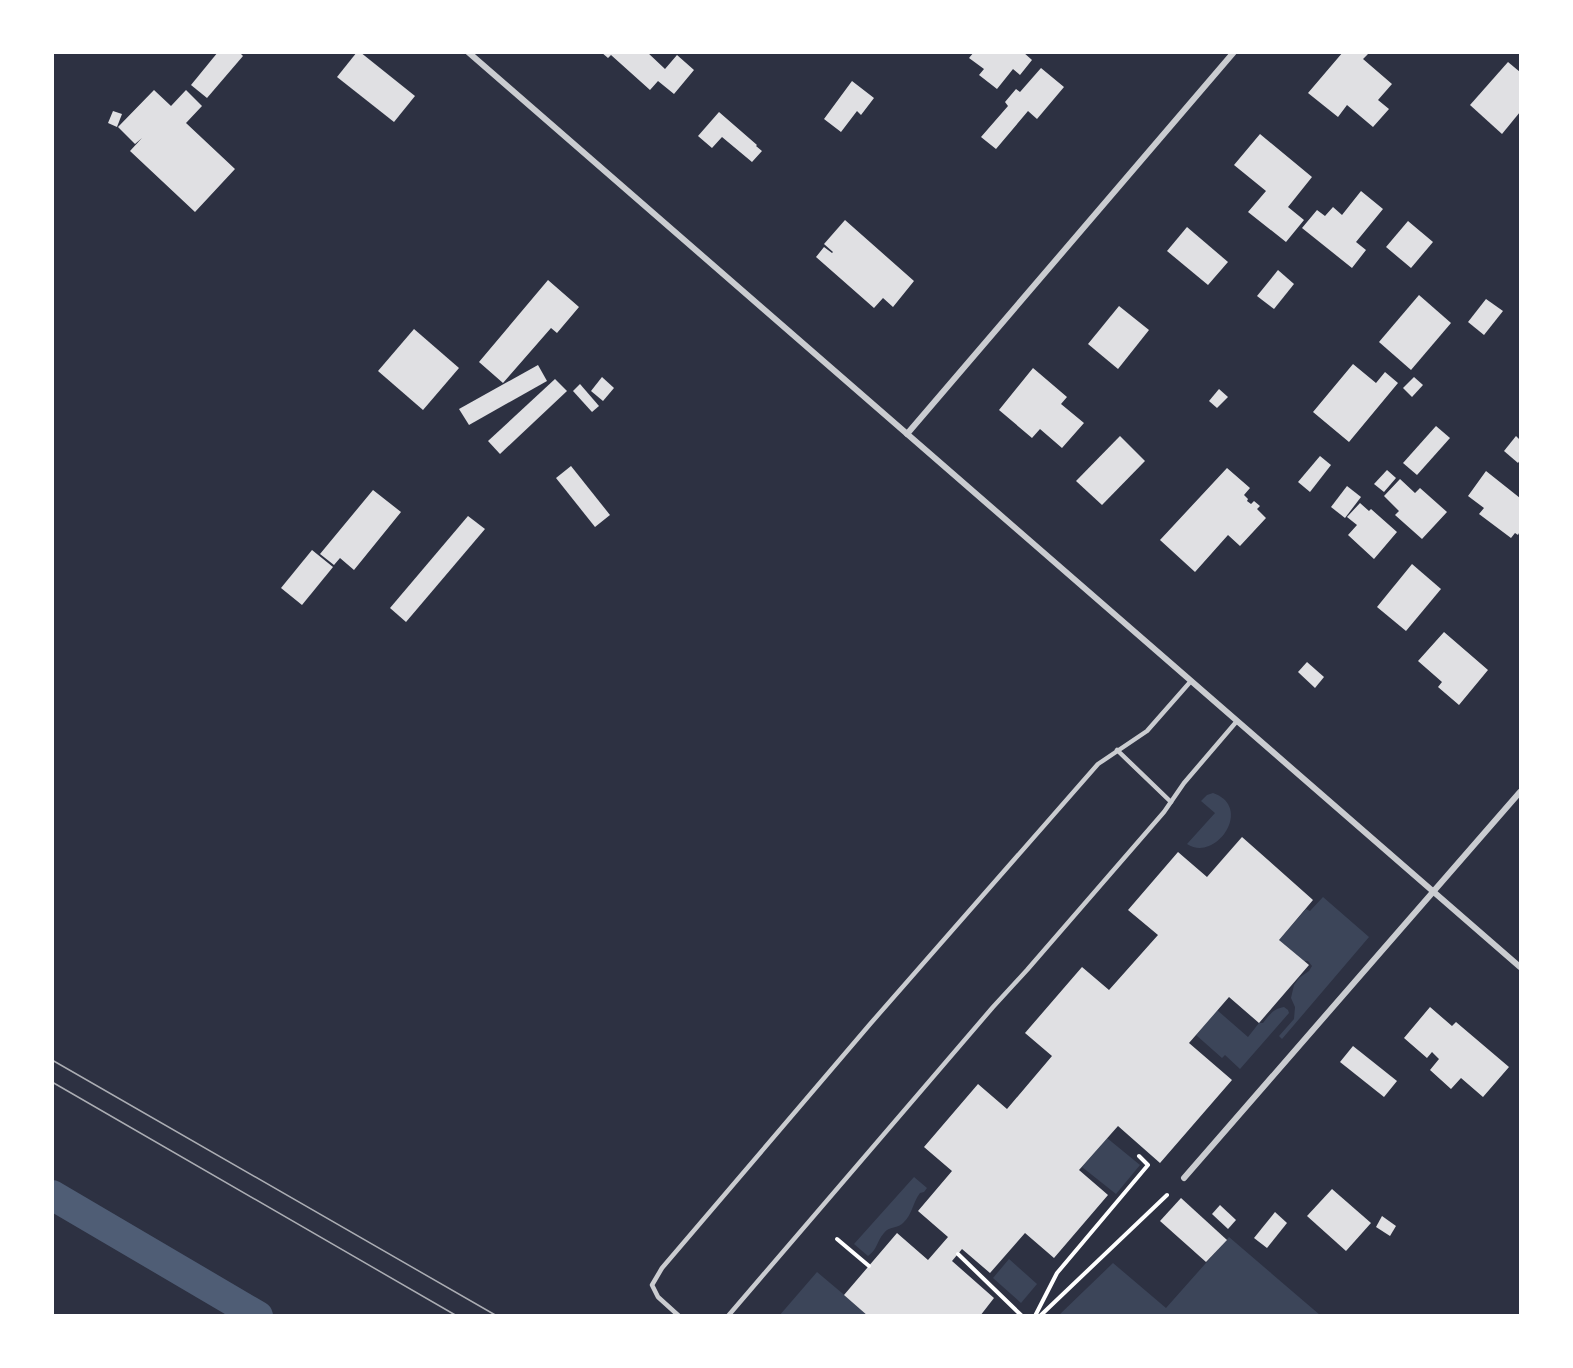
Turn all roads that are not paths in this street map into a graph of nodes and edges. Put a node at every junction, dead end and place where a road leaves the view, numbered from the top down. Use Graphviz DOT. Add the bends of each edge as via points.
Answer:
graph roads {
  1 [pos="468,52"];
  2 [pos="1234,52"];
  3 [pos="907,434"];
  4 [pos="1191,681"];
  5 [pos="1237,721"];
  6 [pos="1117,750"];
  7 [pos="1521,792"];
  8 [pos="1171,802"];
  9 [pos="1434,892"];
  10 [pos="1521,967"];
  11 [pos="1184,1178"];
  12 [pos="679,1316"];
  13 [pos="728,1316"];
  1 -- 3 [label="street"];
  2 -- 3 [label="street"];
  3 -- 4 [label="street"];
  4 -- 5 [label="street"];
  4 -- 6 [label="lane" via="1147,731"];
  5 -- 8 [label="lane"];
  5 -- 9 [label="street"];
  6 -- 8 [label="lane"];
  6 -- 12 [label="lane" via="1090,773 662,1268 652,1285 658,1297"];
  7 -- 9 [label="street"];
  8 -- 13 [label="lane"];
  9 -- 10 [label="street"];
  9 -- 11 [label="street"];
}
